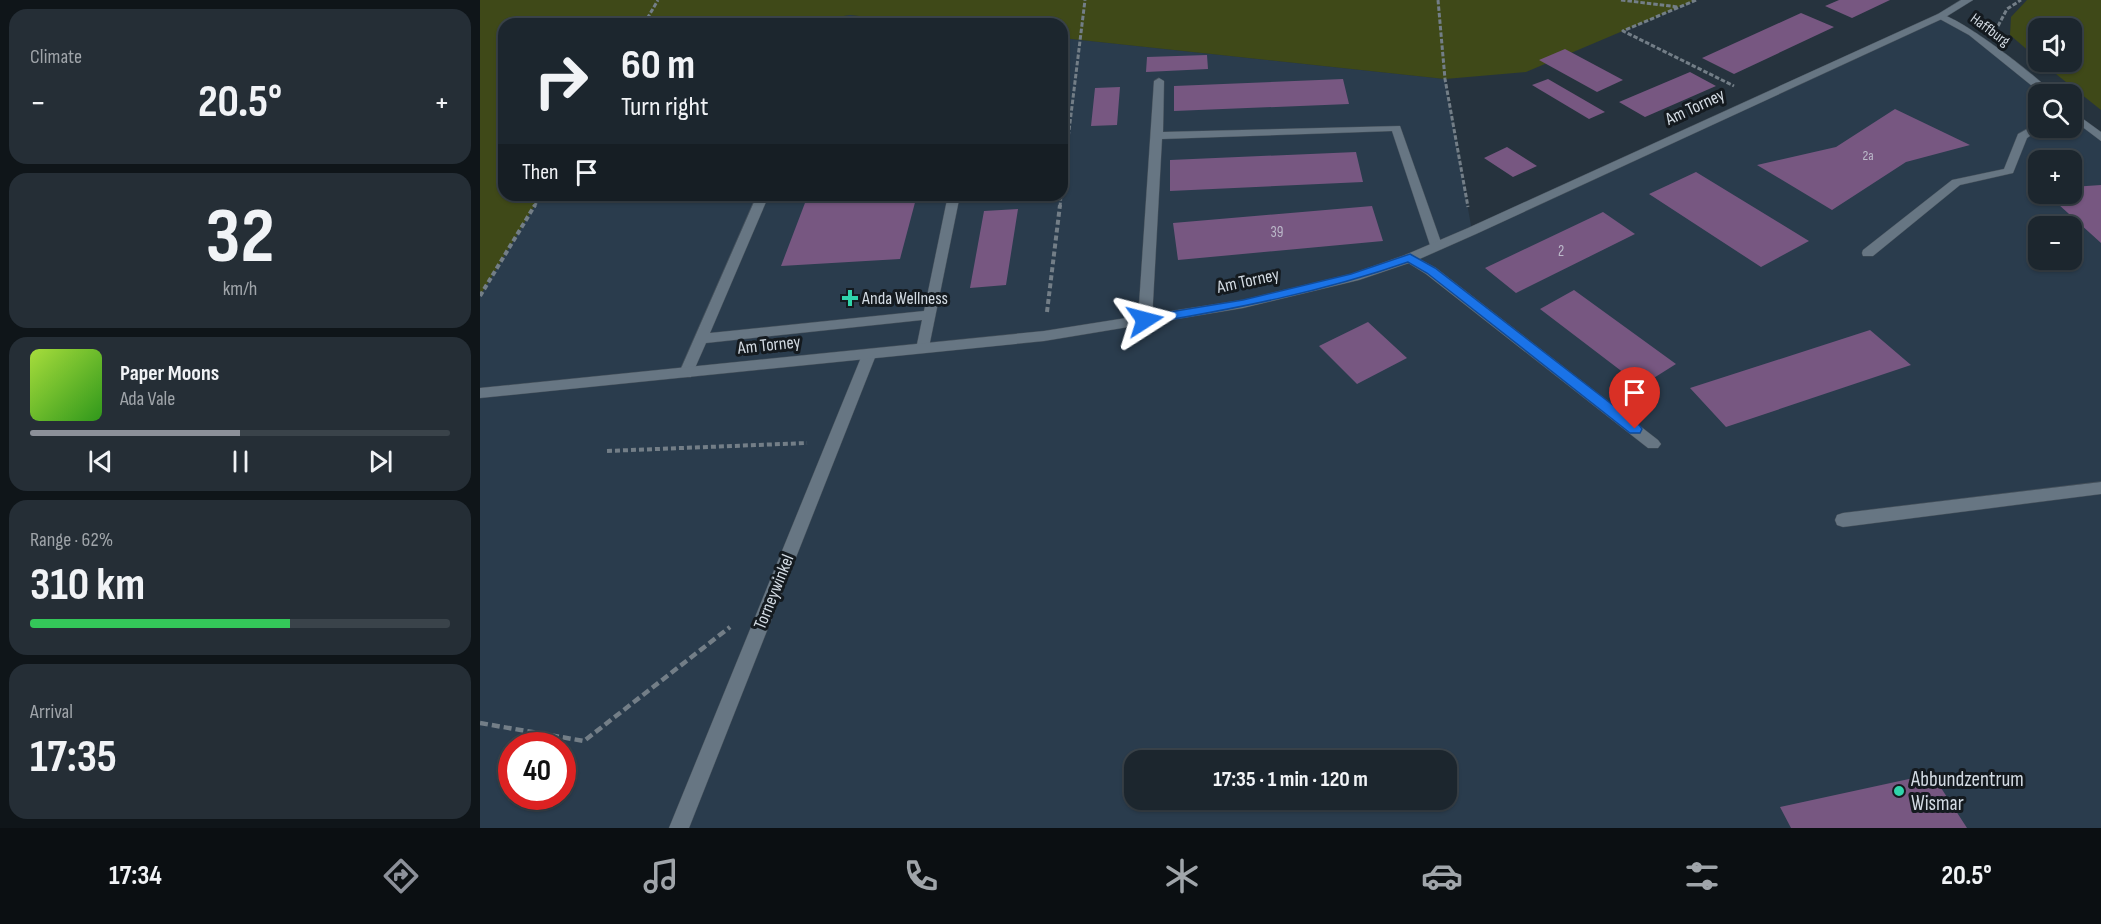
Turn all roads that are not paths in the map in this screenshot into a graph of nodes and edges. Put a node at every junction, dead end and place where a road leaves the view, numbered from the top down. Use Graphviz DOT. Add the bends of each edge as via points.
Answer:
graph roads {
  1 [pos="1968,0"];
  2 [pos="1941,16"];
  3 [pos="1159,81"];
  4 [pos="2036,84"];
  5 [pos="2082,122"];
  6 [pos="2028,132"];
  7 [pos="1157,136"];
  8 [pos="2101,138"];
  9 [pos="759,201"];
  10 [pos="953,201"];
  11 [pos="1436,245"];
  12 [pos="1868,253"];
  13 [pos="1410,258"];
  14 [pos="930,315"];
  15 [pos="1145,320"];
  16 [pos="700,339"];
  17 [pos="923,349"];
  18 [pos="868,355"];
  19 [pos="686,373"];
  20 [pos="480,393"];
  21 [pos="1653,444"];
  22 [pos="2101,488"];
  23 [pos="1843,520"];
  24 [pos="679,828"];
  1 -- 2 [label="street, Am Torney"];
  2 -- 4 [label="street, Haffburg" via="1972,33"];
  2 -- 11 [label="street, Am Torney"];
  3 -- 7 [label="street"];
  5 -- 8 [label="street"];
  6 -- 12 [label="street" via="2022,136 2009,171 1956,182"];
  7 -- 11 [label="street" via="1396,128"];
  7 -- 15 [label="street"];
  9 -- 16 [label="street"];
  10 -- 14 [label="street"];
  11 -- 13 [label="street, Am Torney"];
  13 -- 15 [label="street, Am Torney" via="1354,277 1243,304"];
  13 -- 21 [label="street"];
  14 -- 16 [label="street"];
  14 -- 17 [label="street"];
  15 -- 17 [label="street, Am Torney"];
  16 -- 19 [label="street"];
  17 -- 18 [label="street, Am Torney"];
  18 -- 19 [label="street, Am Torney"];
  18 -- 24 [label="street, Torneywinkel"];
  19 -- 20 [label="street, Am Torney"];
  22 -- 23 [label="street"];
}
